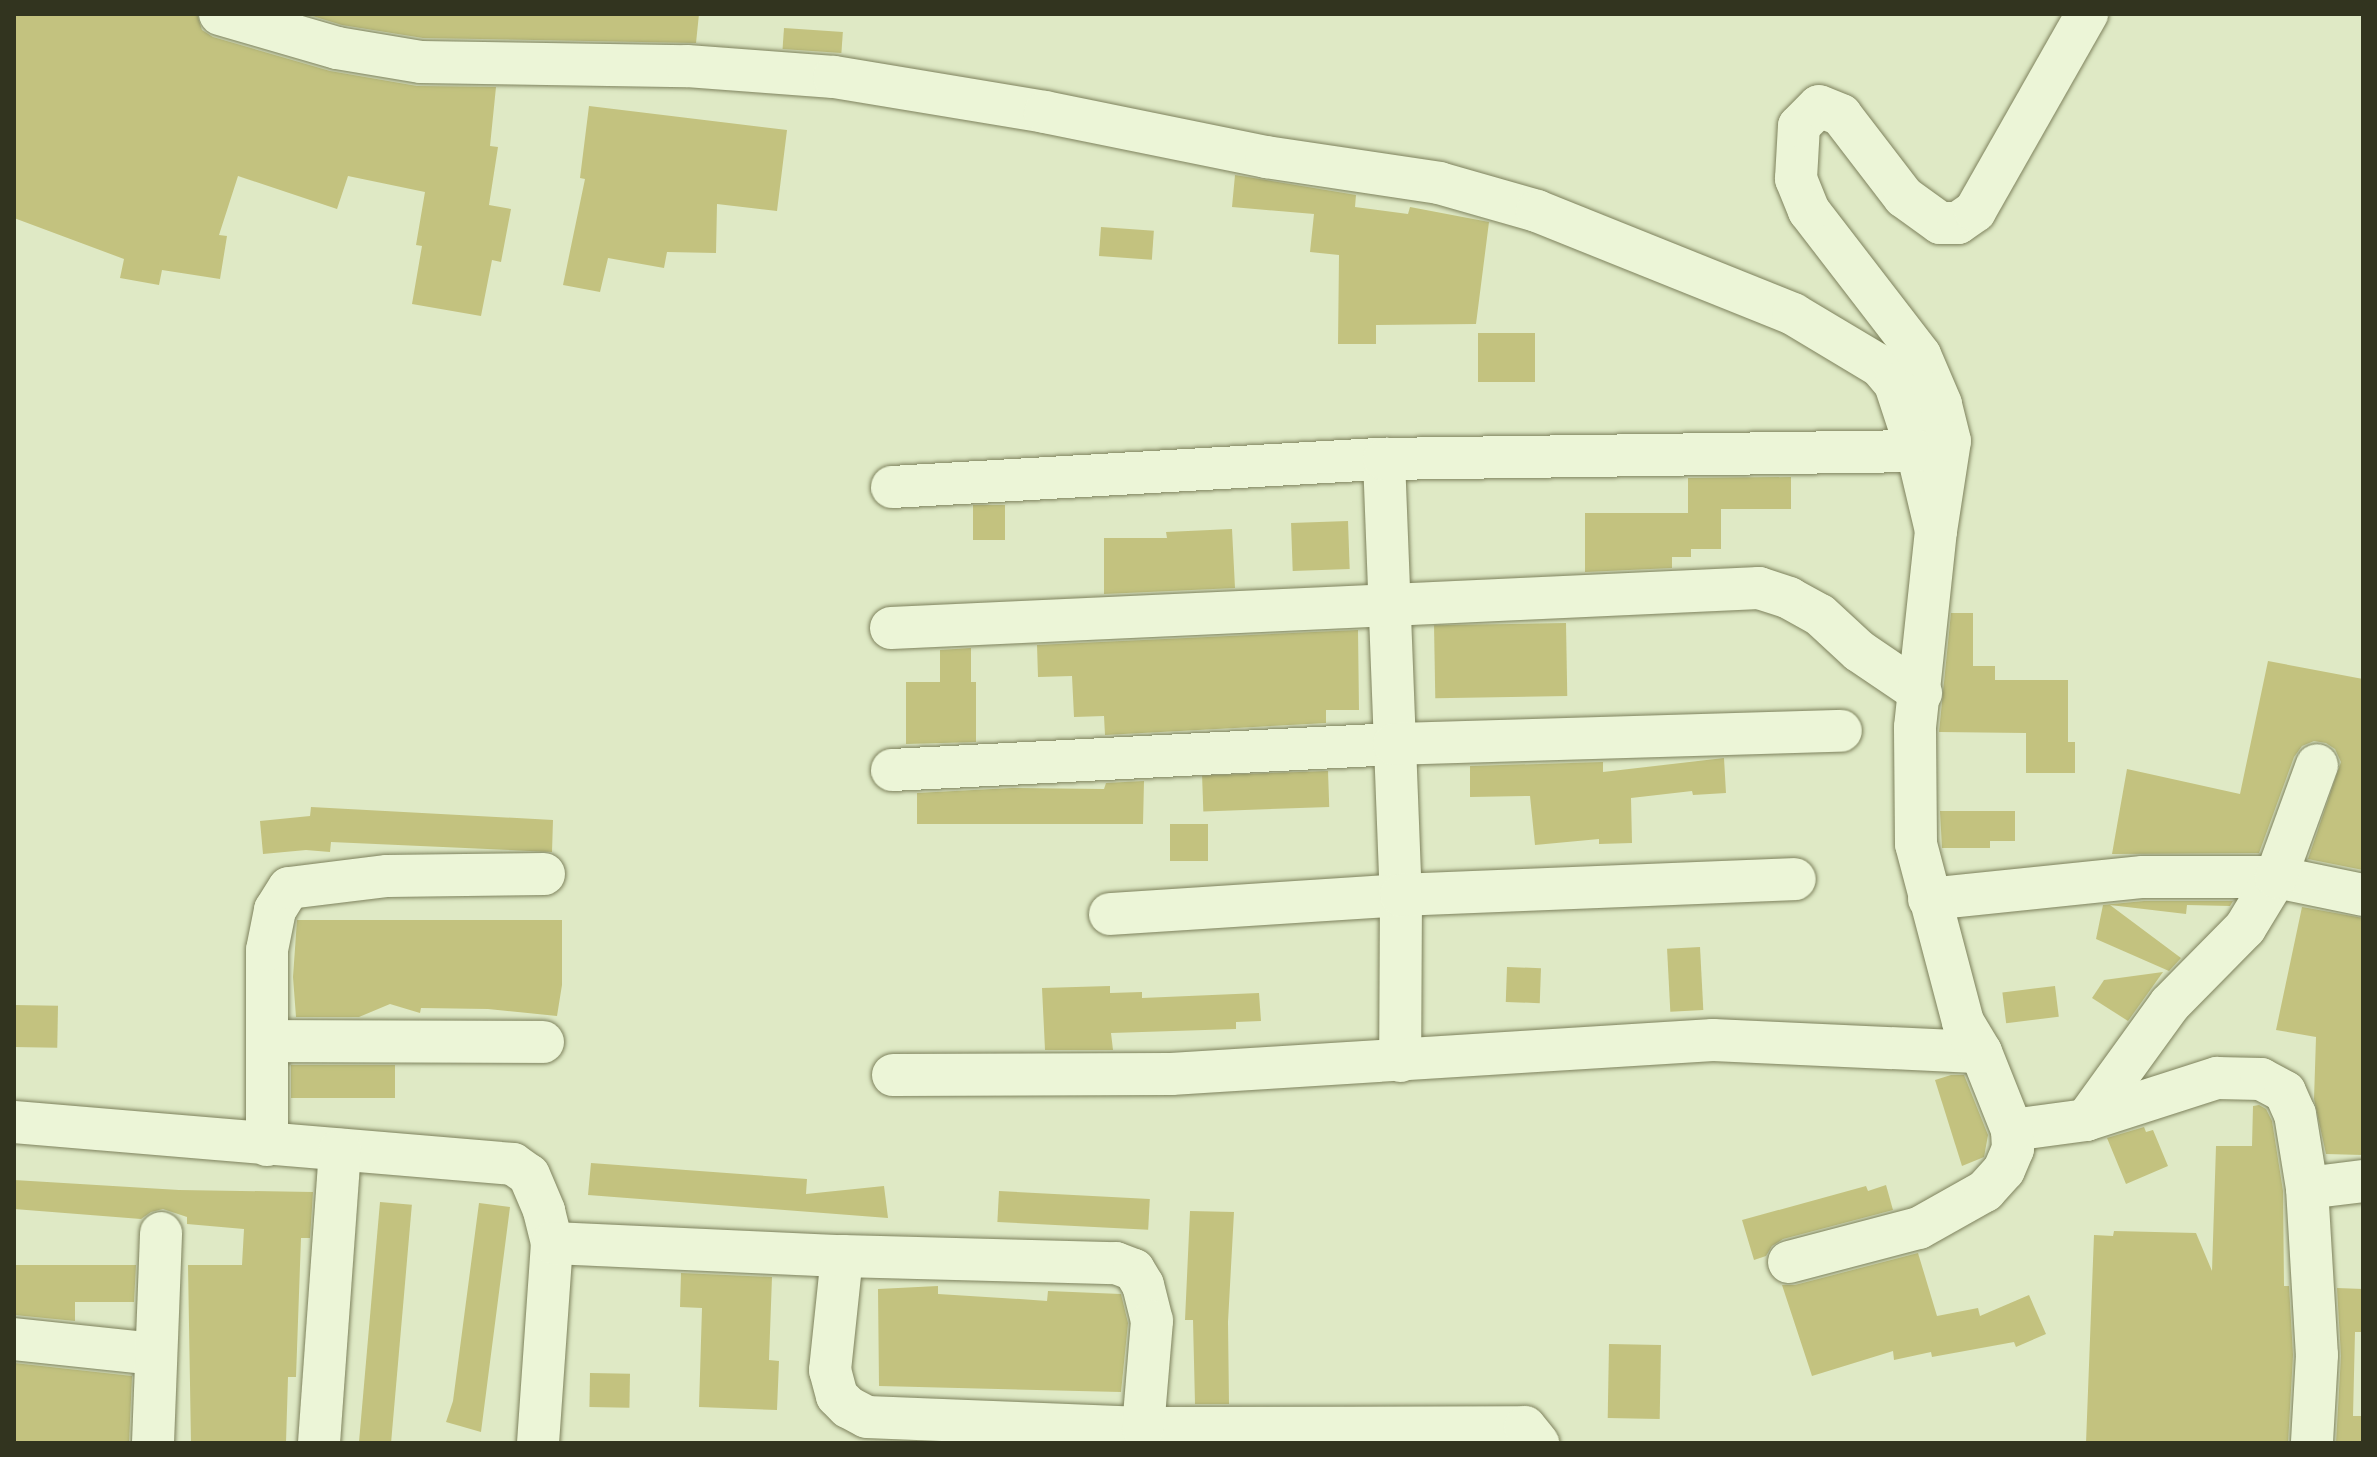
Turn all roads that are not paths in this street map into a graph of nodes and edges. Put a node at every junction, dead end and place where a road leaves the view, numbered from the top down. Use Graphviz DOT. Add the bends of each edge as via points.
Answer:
graph roads {
  1 [pos="220,14"];
  2 [pos="2087,14"];
  3 [pos="1917,451"];
  4 [pos="1384,459"];
  5 [pos="892,487"];
  6 [pos="1936,531"];
  7 [pos="1388,604"];
  8 [pos="891,628"];
  9 [pos="1921,693"];
  10 [pos="1841,731"];
  11 [pos="1394,744"];
  12 [pos="2317,765"];
  13 [pos="892,770"];
  14 [pos="544,874"];
  15 [pos="2276,877"];
  16 [pos="1795,879"];
  17 [pos="1401,895"];
  18 [pos="2363,895"];
  19 [pos="1929,899"];
  20 [pos="1110,914"];
  21 [pos="267,1041"];
  22 [pos="543,1042"];
  23 [pos="1981,1052"];
  24 [pos="1400,1061"];
  25 [pos="893,1075"];
  26 [pos="2086,1120"];
  27 [pos="14,1122"];
  28 [pos="2012,1130"];
  29 [pos="267,1145"];
  30 [pos="340,1150"];
  31 [pos="2363,1181"];
  32 [pos="2307,1188"];
  33 [pos="161,1233"];
  34 [pos="552,1243"];
  35 [pos="842,1256"];
  36 [pos="1789,1262"];
  37 [pos="14,1339"];
  38 [pos="154,1354"];
  39 [pos="1143,1428"];
  40 [pos="153,1443"];
  41 [pos="319,1443"];
  42 [pos="538,1443"];
  43 [pos="1538,1443"];
  44 [pos="2312,1443"];
  1 -- 3 [label="street" via="337,48 421,62 687,66 834,77 1045,112 1266,157 1439,183 1537,211 1793,314 1880,366 1895,384"];
  2 -- 6 [label="street" via="1975,211 1958,223 1940,223 1904,197 1841,115 1819,106 1799,126 1796,179 1809,211 1920,355 1941,404 1950,441"];
  3 -- 4 [label="street"];
  3 -- 6 [label="street"];
  4 -- 5 [label="street"];
  4 -- 7 [label="street"];
  6 -- 9 [label="street"];
  7 -- 8 [label="street"];
  7 -- 9 [label="street" via="1759,588 1820,615 1859,651"];
  7 -- 11 [label="street"];
  9 -- 19 [label="street" via="1915,727 1916,844"];
  10 -- 11 [label="street"];
  11 -- 13 [label="street"];
  11 -- 17 [label="street"];
  12 -- 15 [label="street"];
  14 -- 21 [label="street" via="387,876 289,888 275,910 267,950"];
  15 -- 18 [label="street"];
  15 -- 19 [label="street" via="2143,877"];
  15 -- 26 [label="street" via="2245,928 2170,1004"];
  16 -- 17 [label="street"];
  17 -- 20 [label="street"];
  17 -- 24 [label="street"];
  19 -- 23 [label="street" via="1963,1022"];
  21 -- 22 [label="street"];
  21 -- 29 [label="street"];
  23 -- 24 [label="street" via="1713,1040"];
  23 -- 28 [label="street"];
  24 -- 25 [label="street" via="1171,1074"];
  26 -- 28 [label="street"];
  26 -- 32 [label="street" via="2217,1078 2261,1079 2285,1092 2295,1114"];
  27 -- 29 [label="street"];
  28 -- 36 [label="street" via="2013,1149 2004,1170 1985,1191 1919,1228"];
  29 -- 30 [label="street"];
  30 -- 34 [label="street" via="513,1164 529,1175"];
  30 -- 41 [label="street"];
  31 -- 32 [label="street"];
  32 -- 44 [label="street" via="2317,1355"];
  33 -- 38 [label="street"];
  34 -- 35 [label="street"];
  34 -- 42 [label="street"];
  35 -- 39 [label="street" via="830,1370 837,1396 848,1407 867,1417"];
  35 -- 39 [label="street" via="1116,1263 1134,1270 1152,1321"];
  37 -- 38 [label="street"];
  38 -- 40 [label="street"];
  39 -- 43 [label="street" via="1525,1427"];
}
